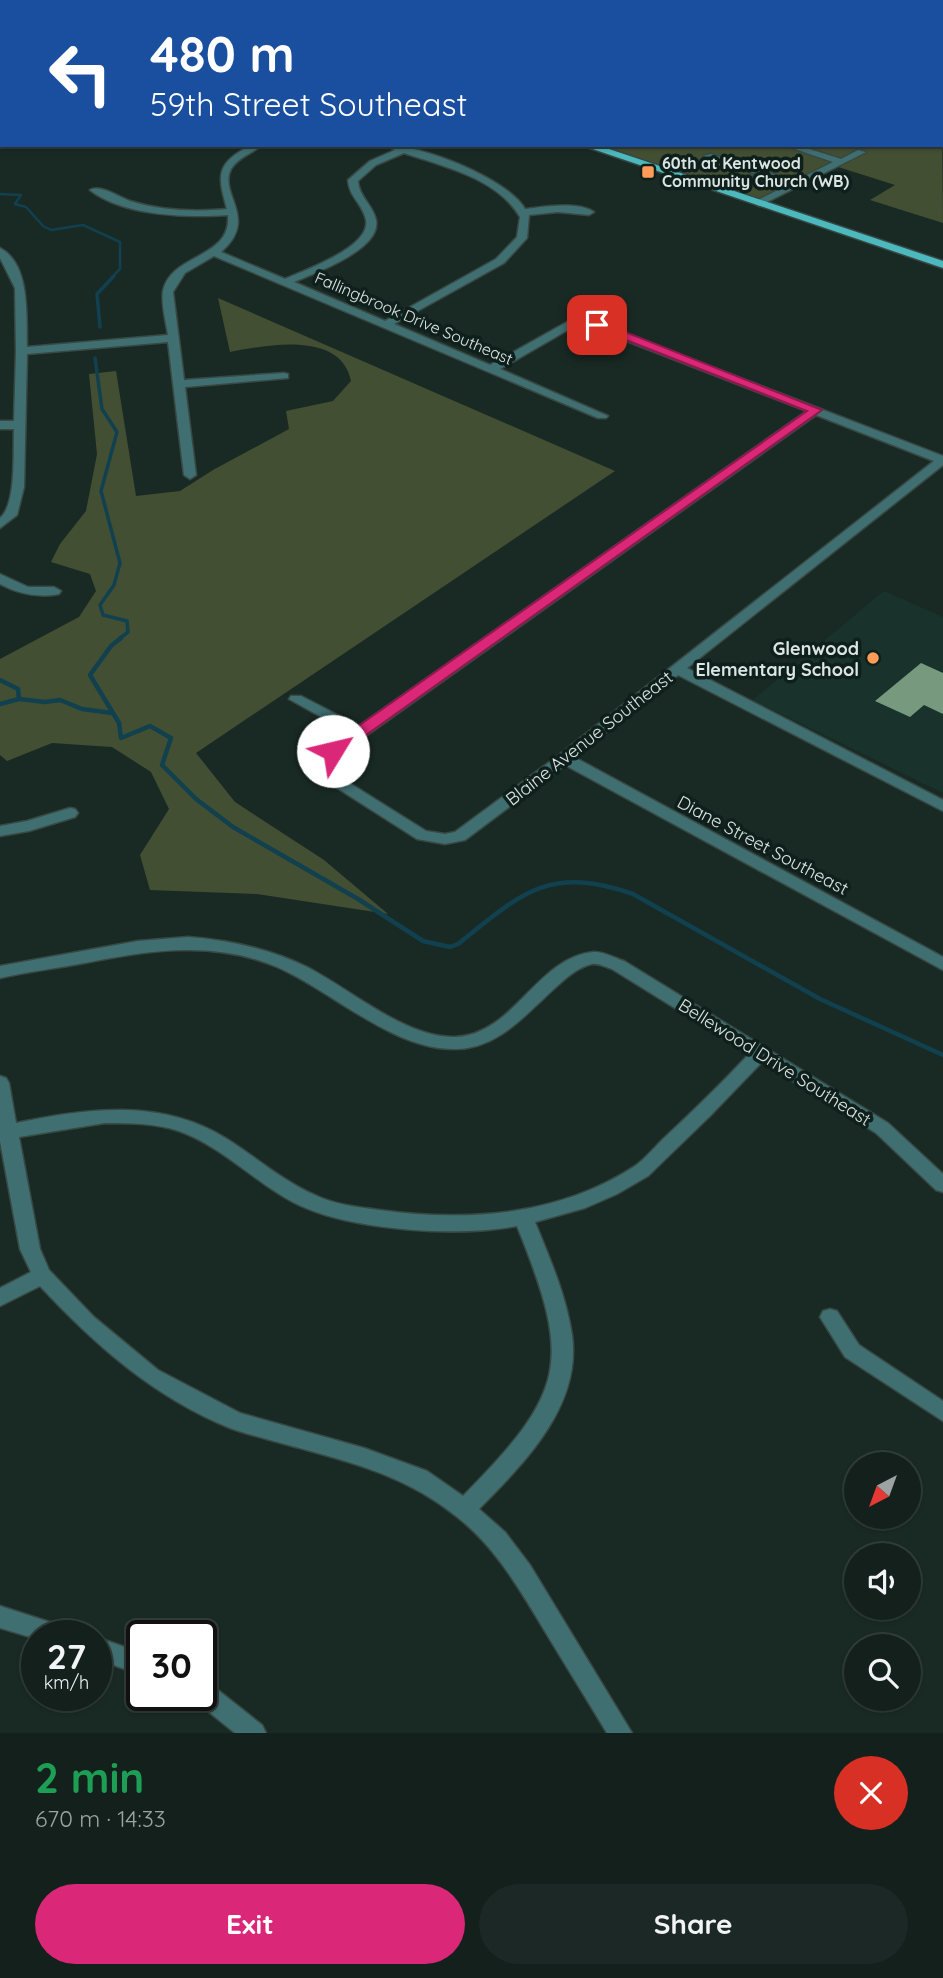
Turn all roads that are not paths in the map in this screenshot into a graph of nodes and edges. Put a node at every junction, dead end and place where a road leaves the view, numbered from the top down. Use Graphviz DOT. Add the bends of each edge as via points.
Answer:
graph roads {
  1 [pos="254,147"];
  2 [pos="395,147"];
  3 [pos="592,147"];
  4 [pos="793,147"];
  5 [pos="402,150"];
  6 [pos="861,152"];
  7 [pos="708,156"];
  8 [pos="842,162"];
  9 [pos="795,184"];
  10 [pos="95,190"];
  11 [pos="759,203"];
  12 [pos="231,212"];
  13 [pos="524,212"];
  14 [pos="589,212"];
  15 [pos="0,251"];
  16 [pos="213,252"];
  17 [pos="943,265"];
  18 [pos="286,282"];
  19 [pos="387,324"];
  20 [pos="173,338"];
  21 [pos="22,351"];
  22 [pos="494,368"];
  23 [pos="284,376"];
  24 [pos="181,384"];
  25 [pos="816,410"];
  26 [pos="602,415"];
  27 [pos="0,425"];
  28 [pos="20,425"];
  29 [pos="943,460"];
  30 [pos="190,475"];
  31 [pos="0,524"];
  32 [pos="0,578"];
  33 [pos="54,591"];
  34 [pos="677,669"];
  35 [pos="296,699"];
  36 [pos="359,732"];
  37 [pos="564,758"];
  38 [pos="943,806"];
  39 [pos="70,813"];
  40 [pos="0,831"];
  41 [pos="943,964"];
  42 [pos="0,972"];
  43 [pos="761,1052"];
  44 [pos="0,1083"];
  45 [pos="4,1133"];
  46 [pos="943,1185"];
  47 [pos="524,1219"];
  48 [pos="42,1275"];
  49 [pos="0,1298"];
  50 [pos="830,1317"];
  51 [pos="943,1412"];
  52 [pos="464,1509"];
  53 [pos="0,1617"];
  54 [pos="21,1622"];
  55 [pos="217,1704"];
  56 [pos="254,1733"];
  57 [pos="620,1733"];
  1 -- 12 [label="street" via="232,159 225,170"];
  2 -- 5 [label="street"];
  3 -- 11 [label="main road"];
  4 -- 8 [label="street"];
  5 -- 13 [label="street" via="500,186"];
  5 -- 18 [label="street" via="373,163 352,180 352,192 371,217 370,236 359,247"];
  6 -- 8 [label="street"];
  7 -- 9 [label="street"];
  8 -- 9 [label="street"];
  9 -- 11 [label="street"];
  10 -- 12 [label="street" via="151,211 179,215"];
  11 -- 17 [label="main road"];
  12 -- 16 [label="street" via="230,237"];
  13 -- 14 [label="street"];
  13 -- 19 [label="street" via="527,228 513,251"];
  15 -- 21 [label="street" via="20,288"];
  16 -- 18 [label="street, Fallingbrook Drive Southeast"];
  16 -- 20 [label="street" via="175,277 168,292"];
  18 -- 19 [label="street, Fallingbrook Drive Southeast"];
  19 -- 22 [label="street, Fallingbrook Drive Southeast"];
  20 -- 21 [label="street"];
  20 -- 24 [label="street"];
  21 -- 28 [label="street"];
  22 -- 25 [label="street" via="559,330 582,323 615,331"];
  22 -- 26 [label="street, Fallingbrook Drive Southeast"];
  23 -- 24 [label="street"];
  24 -- 30 [label="street"];
  25 -- 29 [label="street"];
  25 -- 36 [label="street"];
  27 -- 28 [label="street"];
  28 -- 31 [label="street" via="18,487 11,514"];
  29 -- 34 [label="street, Blaine Avenue Southeast"];
  32 -- 33 [label="street" via="20,590"];
  34 -- 37 [label="street, Blaine Avenue Southeast"];
  34 -- 38 [label="street"];
  35 -- 36 [label="street"];
  36 -- 37 [label="street, Blaine Avenue Southeast" via="333,751 325,765 328,776 422,835 445,839 460,836 482,822"];
  37 -- 41 [label="street, Diane Street Southeast"];
  39 -- 40 [label="street"];
  42 -- 43 [label="street, Bellewood Drive Southeast" via="160,943 208,945 261,954 407,1030 433,1041 457,1044 484,1038 578,963 595,958 618,965"];
  43 -- 46 [label="street, Bellewood Drive Southeast" via="882,1128"];
  43 -- 47 [label="street" via="642,1170 594,1195"];
  44 -- 45 [label="street"];
  45 -- 47 [label="street" via="97,1116 161,1119 205,1136 258,1172 323,1207 453,1225"];
  45 -- 48 [label="street" via="30,1249"];
  47 -- 52 [label="street" via="557,1305 563,1367 557,1393 542,1421 519,1453"];
  48 -- 49 [label="street"];
  48 -- 52 [label="street" via="98,1332 151,1376 194,1401 236,1421 364,1457 419,1478"];
  50 -- 51 [label="street" via="852,1351"];
  52 -- 57 [label="street" via="498,1539 522,1572"];
  53 -- 54 [label="street"];
  55 -- 56 [label="street"];
}
